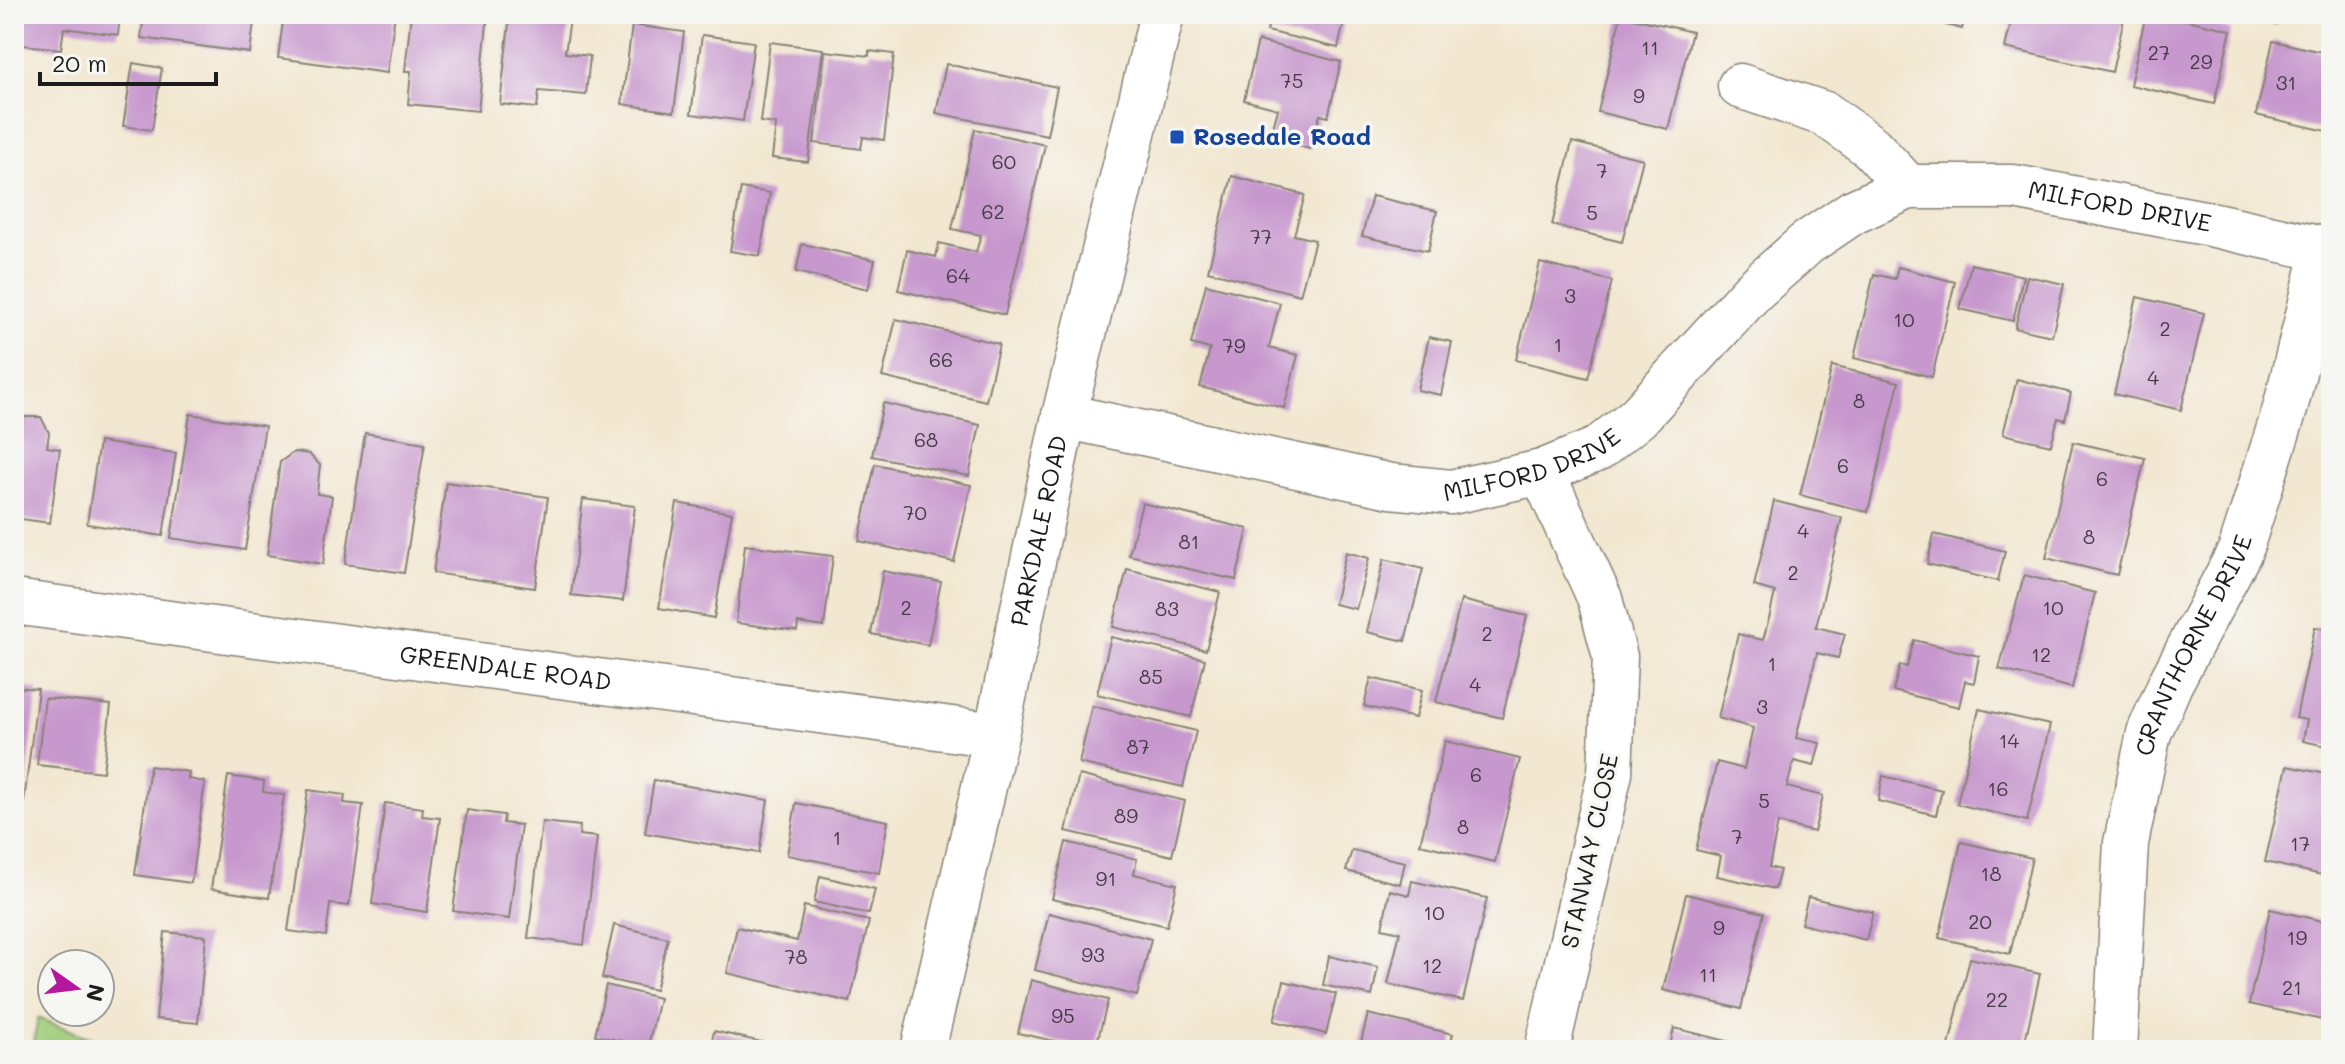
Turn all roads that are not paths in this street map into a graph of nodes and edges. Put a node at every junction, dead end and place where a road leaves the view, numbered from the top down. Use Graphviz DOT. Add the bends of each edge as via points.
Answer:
graph roads {
  1 [pos="1162,14"];
  2 [pos="1740,86"];
  3 [pos="1908,187"];
  4 [pos="2328,250"];
  5 [pos="1064,416"];
  6 [pos="1542,472"];
  7 [pos="14,602"];
  8 [pos="996,735"];
  9 [pos="923,1050"];
  10 [pos="1547,1050"];
  11 [pos="2115,1050"];
  1 -- 5 [label="street, PARKDALE ROAD"];
  2 -- 3 [label="street" via="1825,114 1871,147"];
  3 -- 4 [label="street, MILFORD DRIVE" via="2014,187"];
  3 -- 6 [label="street, MILFORD DRIVE" via="1853,212 1807,243 1752,292 1638,417 1598,449"];
  4 -- 11 [label="street, CRANTHORNE DRIVE" via="2240,551 2149,733 2126,843"];
  5 -- 6 [label="street, MILFORD DRIVE" via="1391,486 1451,492"];
  5 -- 8 [label="street, PARKDALE ROAD"];
  6 -- 10 [label="street, STANWAY CLOSE" via="1600,599 1615,657 1610,773"];
  7 -- 8 [label="street, GREENDALE ROAD"];
  8 -- 9 [label="street, PARKDALE ROAD"];
}
